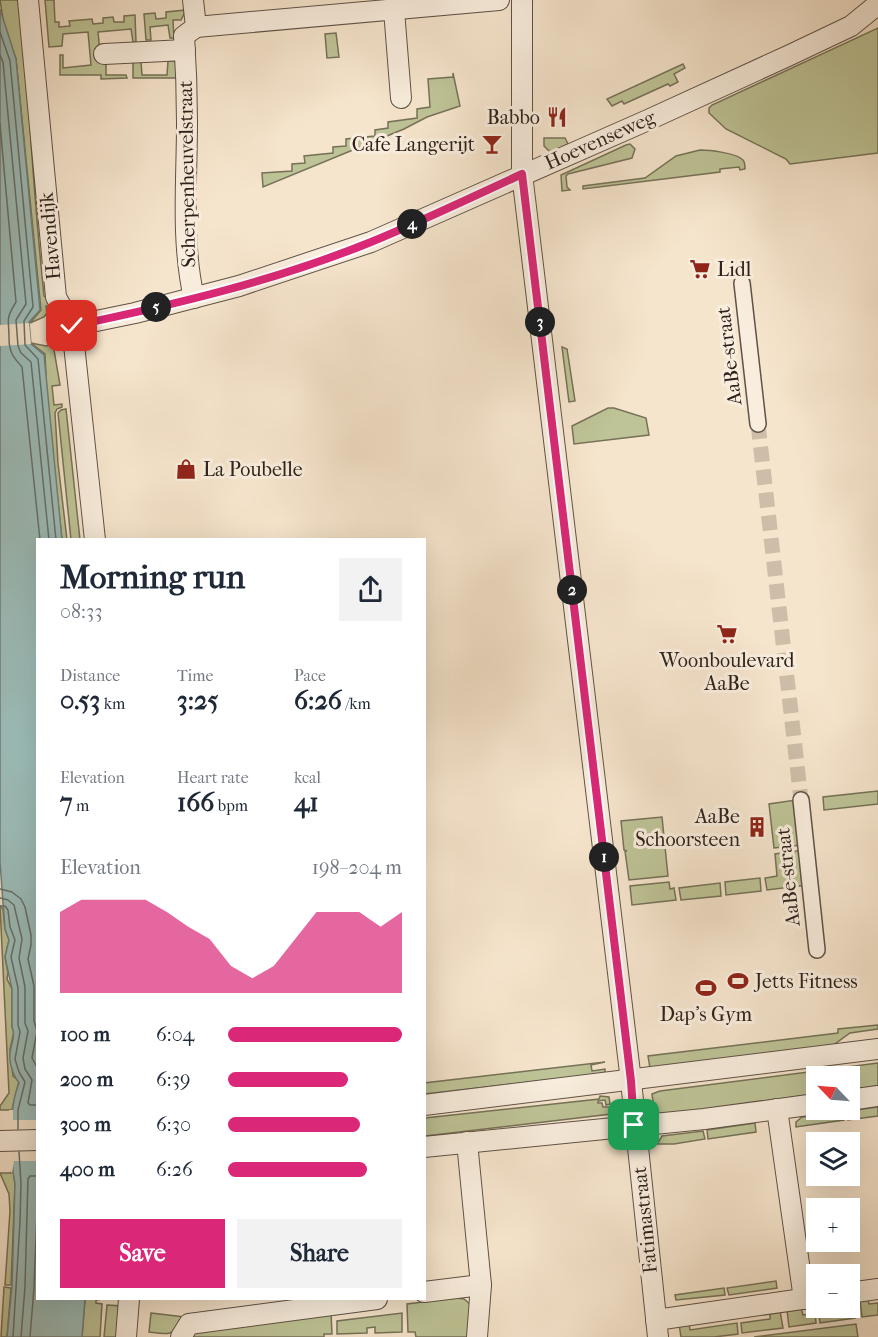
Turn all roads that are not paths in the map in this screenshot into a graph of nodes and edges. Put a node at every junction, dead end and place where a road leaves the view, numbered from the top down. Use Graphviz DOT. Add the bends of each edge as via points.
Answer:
graph roads {
  1 [pos="28,0"];
  2 [pos="193,0"];
  3 [pos="498,0"];
  4 [pos="522,0"];
  5 [pos="426,3"];
  6 [pos="878,4"];
  7 [pos="394,10"];
  8 [pos="196,27"];
  9 [pos="185,50"];
  10 [pos="104,54"];
  11 [pos="402,98"];
  12 [pos="522,174"];
  13 [pos="741,283"];
  14 [pos="194,298"];
  15 [pos="72,326"];
  16 [pos="758,424"];
  17 [pos="94,538"];
  18 [pos="801,800"];
  19 [pos="817,950"];
  20 [pos="878,1049"];
  21 [pos="631,1081"];
  22 [pos="878,1096"];
  23 [pos="860,1098"];
  24 [pos="426,1105"];
  25 [pos="806,1105"];
  26 [pos="777,1109"];
  27 [pos="634,1125"];
  28 [pos="36,1140"];
  29 [pos="0,1141"];
  30 [pos="466,1142"];
  31 [pos="426,1147"];
  32 [pos="806,1275"];
  33 [pos="481,1285"];
  34 [pos="878,1290"];
  35 [pos="860,1292"];
  36 [pos="426,1293"];
  37 [pos="806,1299"];
  38 [pos="129,1300"];
  39 [pos="369,1300"];
  40 [pos="657,1328"];
  41 [pos="129,1337"];
  42 [pos="181,1337"];
  43 [pos="477,1337"];
  1 -- 15 [label="street, Havendijk" via="56,297"];
  2 -- 8 [label="street"];
  3 -- 5 [label="street"];
  4 -- 12 [label="street, Fatimastraat"];
  5 -- 7 [label="street"];
  6 -- 12 [label="street, Hoevenseweg" via="851,26"];
  7 -- 8 [label="street"];
  7 -- 11 [label="street"];
  8 -- 9 [label="street, Scherpenheuvelstraat" via="184,36"];
  9 -- 10 [label="street"];
  9 -- 14 [label="street, Scherpenheuvelstraat" via="188,273"];
  12 -- 14 [label="street, Hoevenseweg" via="371,242"];
  12 -- 21 [label="street, Fatimastraat"];
  13 -- 16 [label="street, AaBe-straat"];
  14 -- 15 [label="street, Hoevenseweg"];
  15 -- 17 [label="street, Havendijk"];
  18 -- 19 [label="street, AaBe-straat"];
  20 -- 21 [label="street"];
  21 -- 24 [label="street"];
  21 -- 27 [label="street, Fatimastraat"];
  22 -- 23 [label="street"];
  25 -- 26 [label="street"];
  26 -- 27 [label="street"];
  26 -- 32 [label="street"];
  27 -- 30 [label="street"];
  27 -- 40 [label="street, Fatimastraat"];
  28 -- 29 [label="street"];
  30 -- 31 [label="street"];
  30 -- 33 [label="street"];
  33 -- 36 [label="street"];
  33 -- 43 [label="street"];
  34 -- 35 [label="street"];
  37 -- 40 [label="street"];
  38 -- 41 [label="street"];
  39 -- 42 [label="street" via="189,1324"];
}
